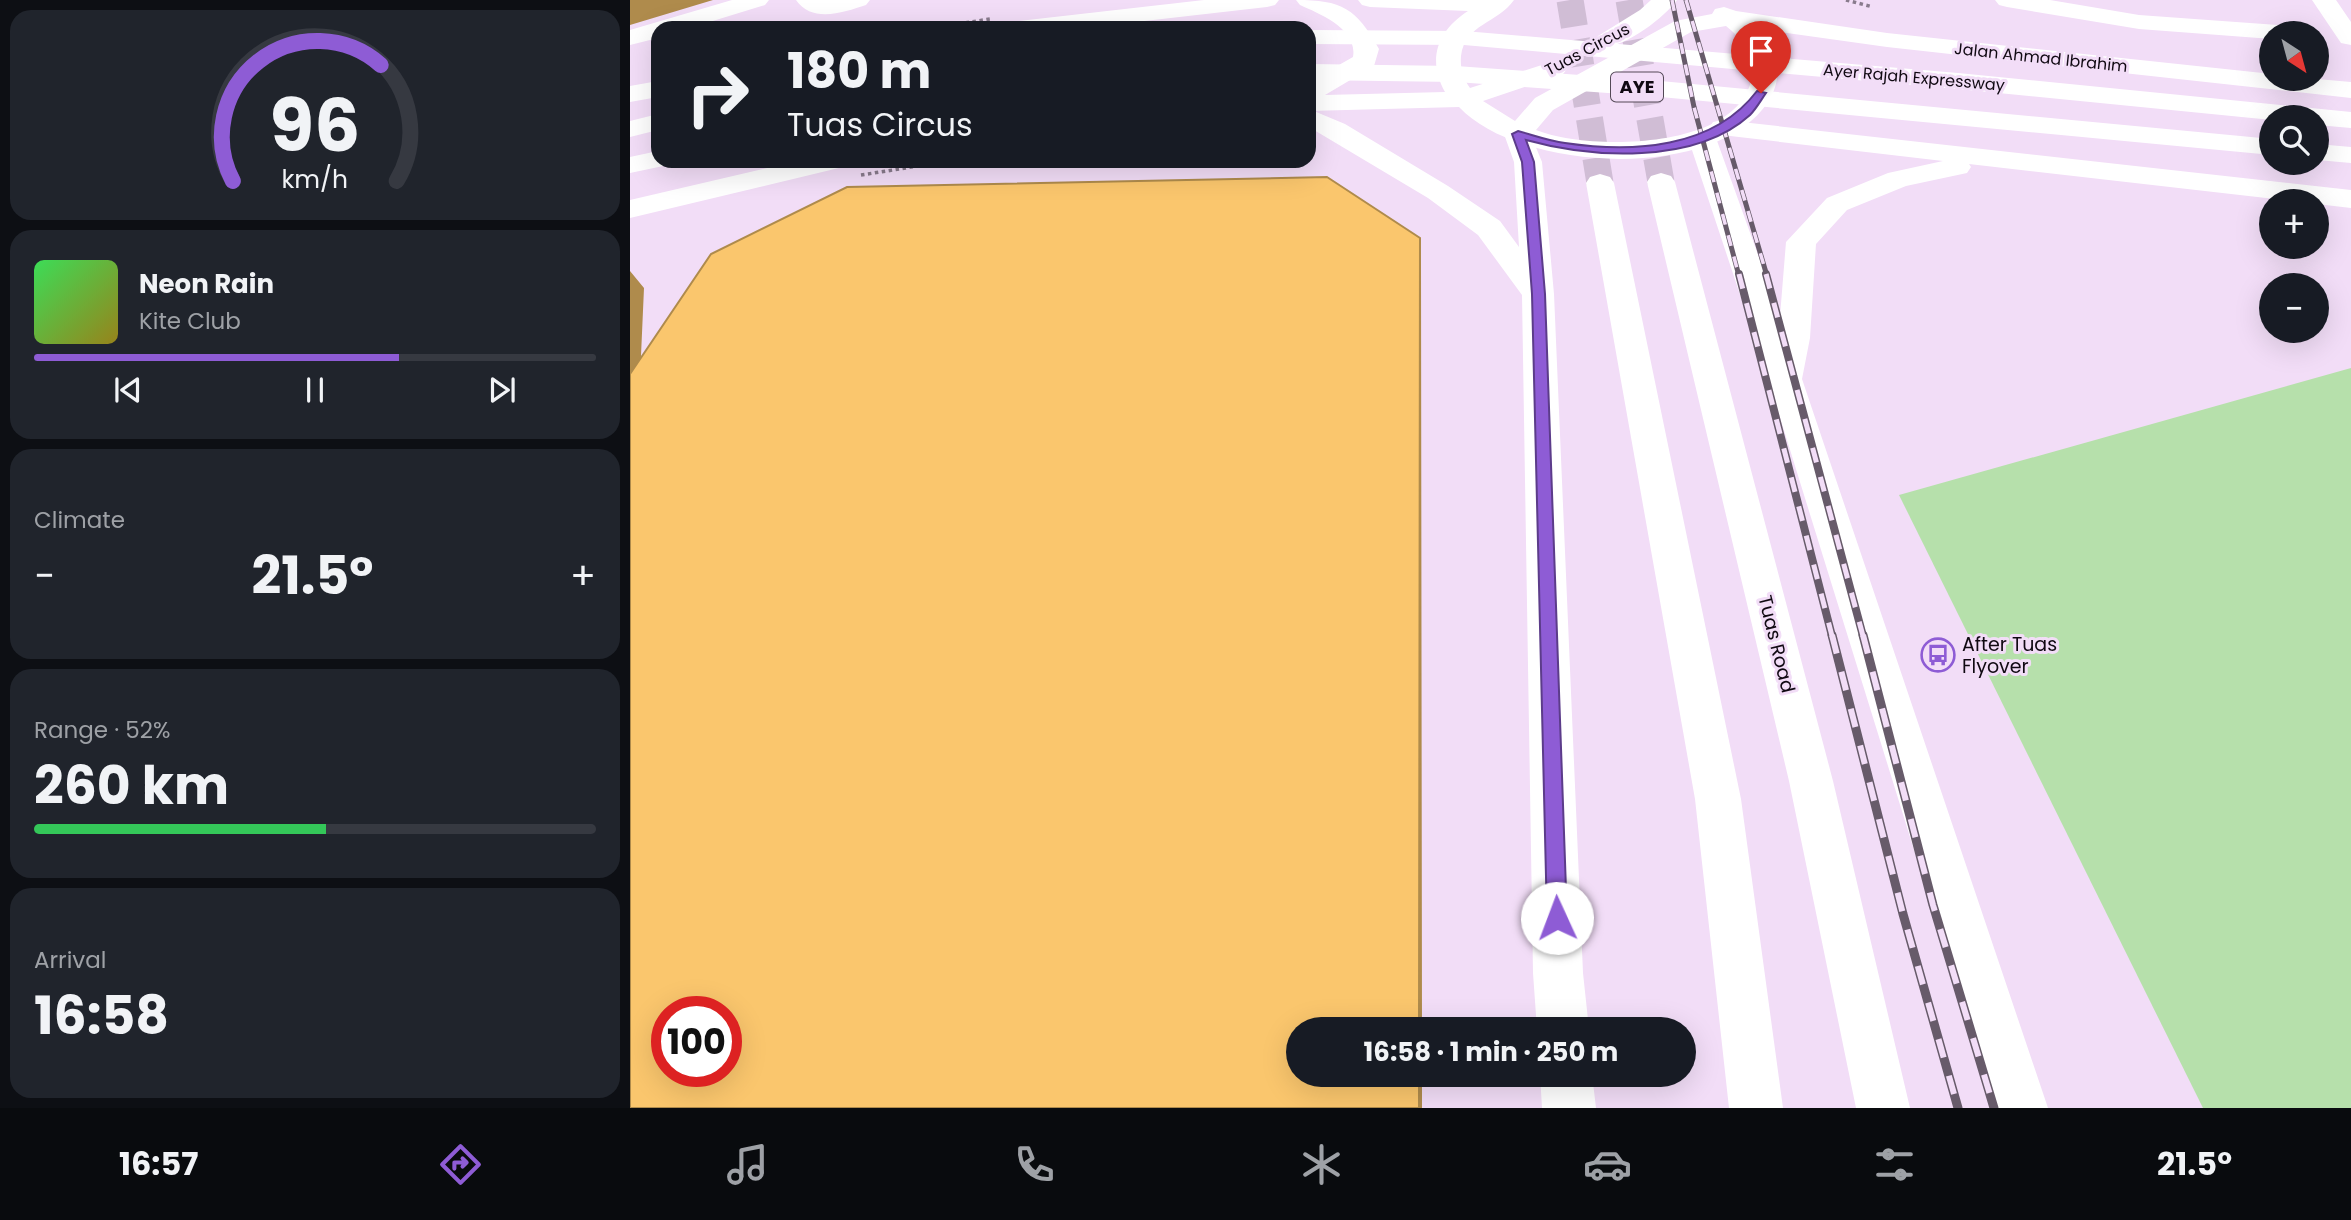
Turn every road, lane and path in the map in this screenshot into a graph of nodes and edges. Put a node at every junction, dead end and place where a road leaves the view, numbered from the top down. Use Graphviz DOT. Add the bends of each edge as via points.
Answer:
graph roads {
  1 [pos="757,0"];
  2 [pos="808,0"];
  3 [pos="858,0"];
  4 [pos="1267,0"];
  5 [pos="1308,0"];
  6 [pos="1370,0"];
  7 [pos="1665,0"];
  8 [pos="1697,0"];
  9 [pos="1777,0"];
  10 [pos="2007,0"];
  11 [pos="2324,0"];
  12 [pos="1496,3"];
  13 [pos="1732,18"];
  14 [pos="687,21"];
  15 [pos="1082,21"];
  16 [pos="2259,31"];
  17 [pos="651,32"];
  18 [pos="2329,36"];
  19 [pos="1316,37"];
  20 [pos="630,38"];
  21 [pos="2350,38"];
  22 [pos="1887,40"];
  23 [pos="1316,72"];
  24 [pos="1316,89"];
  25 [pos="651,90"];
  26 [pos="2351,90"];
  27 [pos="630,94"];
  28 [pos="1463,99"];
  29 [pos="1316,103"];
  30 [pos="1316,120"];
  31 [pos="2351,120"];
  32 [pos="651,124"];
  33 [pos="630,128"];
  34 [pos="1712,133"];
  35 [pos="1518,134"];
  36 [pos="2259,146"];
  37 [pos="2329,153"];
  38 [pos="2351,155"];
  39 [pos="651,160"];
  40 [pos="1992,160"];
  41 [pos="630,165"];
  42 [pos="803,168"];
  43 [pos="1661,182"];
  44 [pos="1600,183"];
  45 [pos="2351,199"];
  46 [pos="630,209"];
  47 [pos="1538,294"];
  48 [pos="1786,382"];
  49 [pos="1562,1017"];
  50 [pos="1567,1087"];
  51 [pos="1569,1108"];
  52 [pos="1755,1108"];
  53 [pos="1882,1108"];
  54 [pos="2021,1108"];
  1 -- 14 [label="main road"];
  2 -- 3 [label="main road" via="824,8"];
  4 -- 15 [label="main road"];
  5 -- 24 [label="main road" via="1354,25 1367,49 1365,61"];
  6 -- 12 [label="main road"];
  7 -- 28 [label="main road, Tuas Circus" via="1649,15 1555,69"];
  8 -- 13 [label="main road"];
  9 -- 22 [label="main road"];
  10 -- 16 [label="main road" via="2139,22"];
  11 -- 21 [label="main road"];
  12 -- 28 [label="main road" via="1461,27 1450,44 1451,81"];
  13 -- 22 [label="main road, Jalan Ahmad Ibrahim"];
  13 -- 34 [label="main road" via="1763,53 1766,73 1761,93 1746,112"];
  13 -- 35 [label="main road, Tuas Circus" via="1684,26 1544,104"];
  17 -- 20 [label="main road"];
  18 -- 21 [label="main road"];
  19 -- 31 [label="main road, Ayer Rajah Expressway / AYE" via="1464,38"];
  22 -- 26 [label="main road, Jalan Ahmad Ibrahim"];
  23 -- 36 [label="main road, Ayer Rajah Expressway / AYE" via="1470,75 1650,88"];
  25 -- 27 [label="main road"];
  28 -- 29 [label="main road"];
  28 -- 35 [label="main road"];
  30 -- 47 [label="main road" via="1438,192 1489,228"];
  32 -- 33 [label="main road"];
  34 -- 35 [label="main road" via="1659,148 1610,151 1562,146"];
  34 -- 40 [label="main road"];
  34 -- 48 [label="main road"];
  35 -- 47 [label="main road" via="1528,162"];
  37 -- 38 [label="main road"];
  39 -- 41 [label="main road"];
  40 -- 45 [label="main road"];
  40 -- 48 [label="main road" via="1898,179 1837,204 1801,242"];
  42 -- 46 [label="main road"];
  43 -- 53 [label="main road, Tuas Road" via="1811,781"];
  44 -- 52 [label="main road" via="1718,799"];
  47 -- 49 [label="main road"];
  48 -- 54 [label="main road"];
  50 -- 51 [label="main road"];
}
